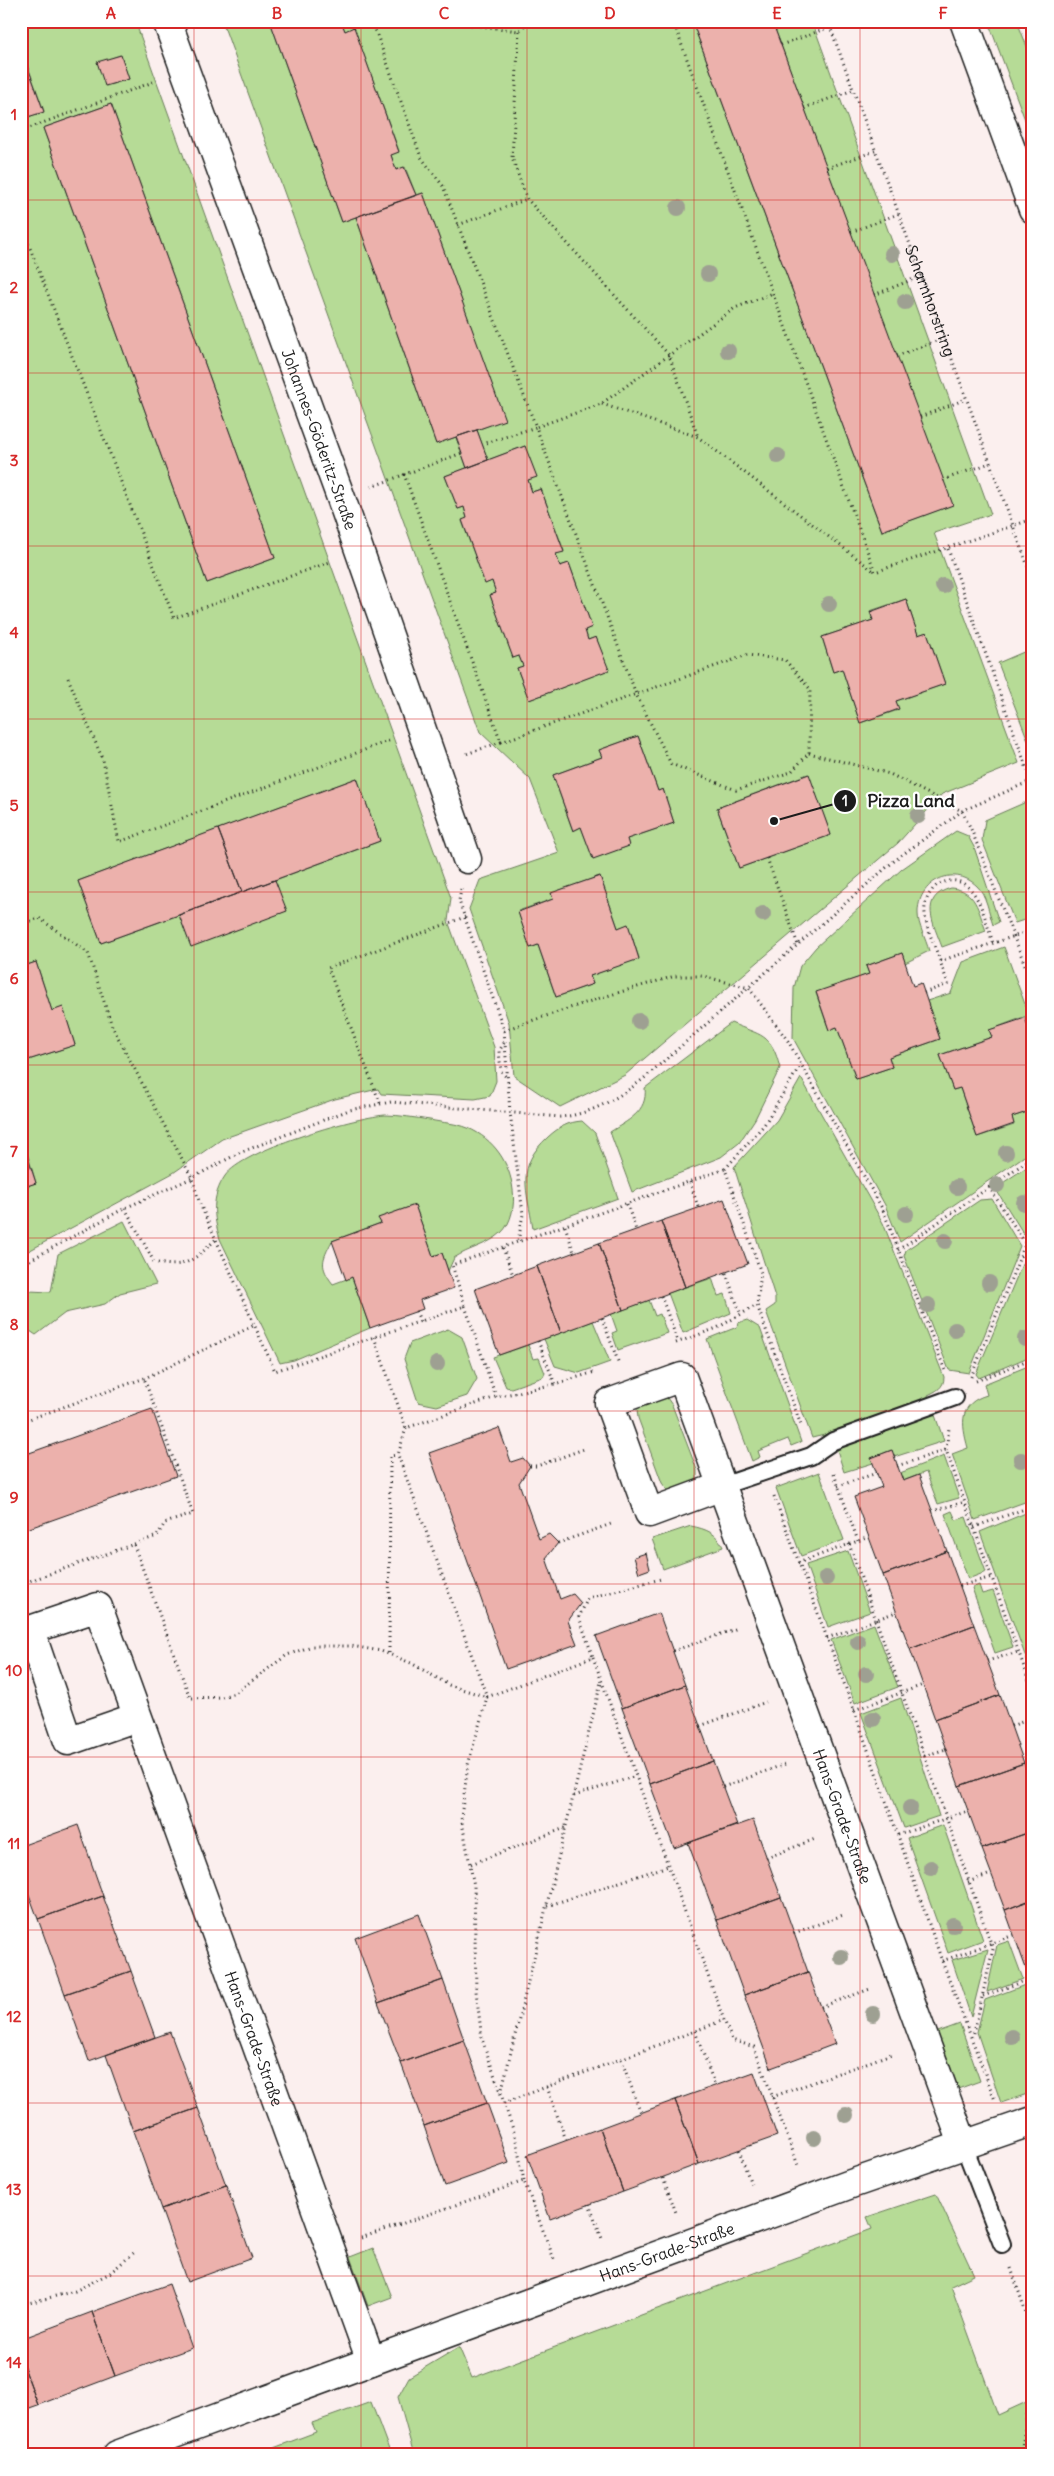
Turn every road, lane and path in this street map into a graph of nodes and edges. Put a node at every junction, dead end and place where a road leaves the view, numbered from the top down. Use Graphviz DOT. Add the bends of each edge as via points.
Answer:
graph roads {
  1 [pos="167,21"];
  2 [pos="372,21"];
  3 [pos="441,21"];
  4 [pos="529,21"];
  5 [pos="673,21"];
  6 [pos="828,21"];
  7 [pos="964,21"];
  8 [pos="830,27"];
  9 [pos="520,31"];
  10 [pos="781,45"];
  11 [pos="184,71"];
  12 [pos="853,90"];
  13 [pos="804,108"];
  14 [pos="21,131"];
  15 [pos="875,151"];
  16 [pos="827,168"];
  17 [pos="527,198"];
  18 [pos="1033,209"];
  19 [pos="898,214"];
  20 [pos="458,225"];
  21 [pos="21,226"];
  22 [pos="851,232"];
  23 [pos="921,276"];
  24 [pos="773,293"];
  25 [pos="874,295"];
  26 [pos="944,338"];
  27 [pos="669,356"];
  28 [pos="897,356"];
  29 [pos="966,399"];
  30 [pos="602,404"];
  31 [pos="920,417"];
  32 [pos="536,426"];
  33 [pos="698,437"];
  34 [pos="483,444"];
  35 [pos="462,453"];
  36 [pos="990,463"];
  37 [pos="404,474"];
  38 [pos="943,480"];
  39 [pos="341,498"];
  40 [pos="1033,519"];
  41 [pos="1013,526"];
  42 [pos="948,550"];
  43 [pos="360,552"];
  44 [pos="875,572"];
  45 [pos="1033,580"];
  46 [pos="68,678"];
  47 [pos="636,694"];
  48 [pos="422,728"];
  49 [pos="501,742"];
  50 [pos="809,753"];
  51 [pos="435,765"];
  52 [pos="1032,780"];
  53 [pos="962,811"];
  54 [pos="768,858"];
  55 [pos="467,859"];
  56 [pos="465,917"];
  57 [pos="21,925"];
  58 [pos="1033,930"];
  59 [pos="1013,935"];
  60 [pos="993,943"];
  61 [pos="798,944"];
  62 [pos="940,962"];
  63 [pos="1033,985"];
  64 [pos="748,988"];
  65 [pos="924,993"];
  66 [pos="504,1030"];
  67 [pos="504,1043"];
  68 [pos="801,1064"];
  69 [pos="507,1078"];
  70 [pos="380,1103"];
  71 [pos="510,1112"];
  72 [pos="1033,1157"];
  73 [pos="725,1169"];
  74 [pos="192,1178"];
  75 [pos="690,1182"];
  76 [pos="989,1188"];
  77 [pos="627,1204"];
  78 [pos="698,1207"];
  79 [pos="125,1208"];
  80 [pos="1033,1225"];
  81 [pos="564,1226"];
  82 [pos="636,1230"];
  83 [pos="216,1239"];
  84 [pos="518,1242"];
  85 [pos="1025,1243"];
  86 [pos="503,1248"];
  87 [pos="898,1250"];
  88 [pos="574,1252"];
  89 [pos="1033,1255"];
  90 [pos="21,1265"];
  91 [pos="726,1273"];
  92 [pos="513,1275"];
  93 [pos="661,1296"];
  94 [pos="465,1306"];
  95 [pos="757,1306"];
  96 [pos="416,1311"];
  97 [pos="741,1315"];
  98 [pos="602,1318"];
  99 [pos="420,1321"];
  100 [pos="255,1325"];
  101 [pos="374,1337"];
  102 [pos="538,1341"];
  103 [pos="678,1342"];
  104 [pos="669,1346"];
  105 [pos="1033,1358"];
  106 [pos="627,1361"];
  107 [pos="619,1364"];
  108 [pos="610,1367"];
  109 [pos="601,1370"];
  110 [pos="144,1378"];
  111 [pos="555,1384"];
  112 [pos="955,1397"];
  113 [pos="496,1398"];
  114 [pos="21,1422"];
  115 [pos="406,1428"];
  116 [pos="584,1448"];
  117 [pos="818,1452"];
  118 [pos="398,1455"];
  119 [pos="530,1466"];
  120 [pos="898,1466"];
  121 [pos="765,1472"];
  122 [pos="877,1472"];
  123 [pos="722,1486"];
  124 [pos="838,1486"];
  125 [pos="965,1502"];
  126 [pos="1033,1506"];
  127 [pos="932,1511"];
  128 [pos="611,1524"];
  129 [pos="974,1528"];
  130 [pos="869,1537"];
  131 [pos="858,1541"];
  132 [pos="558,1543"];
  133 [pos="850,1544"];
  134 [pos="134,1545"];
  135 [pos="798,1563"];
  136 [pos="992,1577"];
  137 [pos="661,1579"];
  138 [pos="21,1584"];
  139 [pos="960,1586"];
  140 [pos="896,1612"];
  141 [pos="769,1616"];
  142 [pos="877,1619"];
  143 [pos="827,1638"];
  144 [pos="673,1651"];
  145 [pos="1018,1652"];
  146 [pos="389,1653"];
  147 [pos="593,1658"];
  148 [pos="987,1661"];
  149 [pos="602,1681"];
  150 [pos="922,1685"];
  151 [pos="797,1691"];
  152 [pos="903,1692"];
  153 [pos="1033,1692"];
  154 [pos="487,1697"];
  155 [pos="854,1710"];
  156 [pos="136,1717"];
  157 [pos="1033,1718"];
  158 [pos="700,1726"];
  159 [pos="1010,1726"];
  160 [pos="946,1749"];
  161 [pos="819,1751"];
  162 [pos="924,1756"];
  163 [pos="636,1776"];
  164 [pos="722,1787"];
  165 [pos="574,1797"];
  166 [pos="968,1811"];
  167 [pos="945,1819"];
  168 [pos="565,1828"];
  169 [pos="898,1835"];
  170 [pos="793,1848"];
  171 [pos="766,1858"];
  172 [pos="471,1864"];
  173 [pos="668,1866"];
  174 [pos="992,1874"];
  175 [pos="968,1882"];
  176 [pos="546,1906"];
  177 [pos="820,1923"];
  178 [pos="794,1933"];
  179 [pos="1014,1935"];
  180 [pos="991,1942"];
  181 [pos="942,1960"];
  182 [pos="1033,1978"];
  183 [pos="982,1996"];
  184 [pos="847,1997"];
  185 [pos="821,2007"];
  186 [pos="724,2020"];
  187 [pos="695,2031"];
  188 [pos="973,2038"];
  189 [pos="925,2042"];
  190 [pos="621,2059"];
  191 [pos="715,2086"];
  192 [pos="546,2087"];
  193 [pos="501,2094"];
  194 [pos="772,2097"];
  195 [pos="504,2103"];
  196 [pos="641,2113"];
  197 [pos="1033,2121"];
  198 [pos="1006,2131"];
  199 [pos="566,2140"];
  200 [pos="964,2146"];
  201 [pos="738,2150"];
  202 [pos="801,2173"];
  203 [pos="663,2178"];
  204 [pos="524,2181"];
  205 [pos="754,2192"];
  206 [pos="589,2204"];
  207 [pos="678,2218"];
  208 [pos="1002,2244"];
  209 [pos="604,2247"];
  210 [pos="330,2249"];
  211 [pos="136,2251"];
  212 [pos="556,2264"];
  213 [pos="21,2305"];
  214 [pos="1033,2334"];
  215 [pos="371,2361"];
  216 [pos="1033,2373"];
  217 [pos="117,2455"];
  218 [pos="1020,2455"];
  1 -- 11 [label="street, Johannes-Göderitz-Straße"];
  2 -- 20 [label="path" via="421,157 443,186"];
  3 -- 9 [label="path"];
  4 -- 9 [label="path"];
  5 -- 24 [label="path"];
  6 -- 8 [label="path, Scharnhorstring"];
  7 -- 18 [label="street"];
  8 -- 10 [label="path"];
  8 -- 12 [label="path, Scharnhorstring"];
  9 -- 17 [label="path" via="512,158"];
  11 -- 14 [label="path"];
  11 -- 39 [label="street, Johannes-Göderitz-Straße"];
  12 -- 13 [label="path"];
  12 -- 15 [label="path, Scharnhorstring"];
  15 -- 16 [label="path"];
  15 -- 19 [label="path, Scharnhorstring"];
  17 -- 20 [label="path"];
  17 -- 27 [label="path"];
  19 -- 22 [label="path"];
  19 -- 23 [label="path, Scharnhorstring"];
  20 -- 32 [label="path"];
  21 -- 43 [label="path" via="174,618"];
  23 -- 25 [label="path"];
  23 -- 26 [label="path, Scharnhorstring"];
  24 -- 27 [label="path" via="734,308"];
  24 -- 44 [label="path"];
  26 -- 28 [label="path"];
  26 -- 29 [label="path, Scharnhorstring"];
  27 -- 30 [label="path"];
  27 -- 33 [label="path"];
  29 -- 31 [label="path"];
  29 -- 36 [label="path, Scharnhorstring"];
  30 -- 32 [label="path"];
  30 -- 33 [label="path"];
  32 -- 34 [label="path"];
  32 -- 47 [label="path"];
  33 -- 44 [label="path"];
  35 -- 37 [label="path"];
  36 -- 38 [label="path"];
  36 -- 41 [label="path, Scharnhorstring"];
  37 -- 39 [label="path"];
  37 -- 49 [label="path"];
  39 -- 43 [label="street, Johannes-Göderitz-Straße"];
  40 -- 41 [label="path"];
  41 -- 42 [label="path"];
  41 -- 45 [label="path, Scharnhorstring"];
  42 -- 44 [label="path"];
  42 -- 52 [label="path"];
  43 -- 48 [label="street, Johannes-Göderitz-Straße"];
  46 -- 48 [label="path" via="103,760 119,842"];
  47 -- 49 [label="path"];
  47 -- 50 [label="path" via="671,764 736,790 791,772"];
  47 -- 50 [label="path" via="747,655 785,660 810,689"];
  48 -- 51 [label="street, Johannes-Göderitz-Straße"];
  49 -- 51 [label="path"];
  50 -- 53 [label="path" via="890,774"];
  51 -- 55 [label="street, Johannes-Göderitz-Straße"];
  52 -- 53 [label="path"];
  53 -- 59 [label="path"];
  53 -- 61 [label="path" via="894,861"];
  54 -- 61 [label="path"];
  55 -- 56 [label="path" via="459,901"];
  56 -- 66 [label="path"];
  56 -- 70 [label="path" via="328,968"];
  57 -- 74 [label="path" via="39,918 88,953 112,1026"];
  58 -- 59 [label="path"];
  59 -- 60 [label="path"];
  59 -- 63 [label="path"];
  60 -- 62 [label="path"];
  60 -- 62 [label="path" via="972,890 962,883 950,881 938,885 929,894 925,906"];
  61 -- 64 [label="path"];
  62 -- 65 [label="path" via="948,984"];
  64 -- 66 [label="path" via="703,976 675,976"];
  64 -- 68 [label="path"];
  64 -- 71 [label="path" via="642,1080 610,1101 569,1116"];
  66 -- 67 [label="path"];
  67 -- 69 [label="path"];
  67 -- 69 [label="path" via="499,1051 501,1071"];
  68 -- 73 [label="path" via="764,1124"];
  68 -- 87 [label="path" via="883,1210"];
  69 -- 71 [label="path"];
  70 -- 71 [label="path"];
  70 -- 74 [label="path" via="349,1110 248,1150"];
  71 -- 84 [label="path" via="523,1214"];
  72 -- 76 [label="path"];
  73 -- 75 [label="path"];
  73 -- 95 [label="path" via="761,1273"];
  74 -- 79 [label="path"];
  74 -- 83 [label="path"];
  75 -- 77 [label="path"];
  75 -- 78 [label="path"];
  76 -- 85 [label="path"];
  76 -- 87 [label="path"];
  77 -- 81 [label="path"];
  77 -- 82 [label="path"];
  79 -- 83 [label="path" via="154,1262 171,1267 195,1260"];
  79 -- 90 [label="path"];
  80 -- 85 [label="path"];
  81 -- 84 [label="path"];
  81 -- 88 [label="path"];
  83 -- 100 [label="path"];
  84 -- 86 [label="path"];
  85 -- 89 [label="path"];
  85 -- 105 [label="path" via="968,1384"];
  86 -- 92 [label="path"];
  86 -- 94 [label="path" via="452,1265"];
  87 -- 112 [label="path"];
  91 -- 97 [label="path"];
  93 -- 103 [label="path"];
  94 -- 99 [label="path"];
  94 -- 113 [label="path"];
  95 -- 97 [label="path"];
  95 -- 117 [label="path"];
  96 -- 99 [label="path"];
  97 -- 103 [label="path"];
  98 -- 107 [label="path"];
  99 -- 101 [label="path"];
  100 -- 101 [label="path" via="275,1371"];
  100 -- 110 [label="path"];
  101 -- 115 [label="path"];
  102 -- 111 [label="path"];
  103 -- 104 [label="path"];
  106 -- 107 [label="path"];
  107 -- 108 [label="path"];
  109 -- 111 [label="path"];
  110 -- 114 [label="path"];
  110 -- 134 [label="path" via="193,1514 165,1524 157,1536"];
  111 -- 113 [label="path"];
  112 -- 117 [label="lane" via="834,1441"];
  113 -- 115 [label="path"];
  115 -- 118 [label="path"];
  116 -- 119 [label="path"];
  117 -- 121 [label="lane"];
  117 -- 124 [label="path"];
  118 -- 146 [label="path" via="390,1456"];
  118 -- 154 [label="path"];
  120 -- 125 [label="path" via="946,1450"];
  121 -- 123 [label="lane"];
  121 -- 135 [label="path"];
  122 -- 124 [label="path"];
  123 -- 123 [label="street, Hans-Grade-Straße" via="682,1377 608,1403 649,1513"];
  123 -- 141 [label="street, Hans-Grade-Straße"];
  124 -- 131 [label="path"];
  125 -- 127 [label="path"];
  125 -- 129 [label="path"];
  126 -- 129 [label="path"];
  128 -- 132 [label="path"];
  129 -- 136 [label="path"];
  130 -- 131 [label="path"];
  131 -- 133 [label="path"];
  133 -- 135 [label="path"];
  133 -- 142 [label="path"];
  134 -- 138 [label="path"];
  134 -- 146 [label="path" via="190,1698 222,1697 235,1693 286,1655 302,1648 351,1646"];
  135 -- 143 [label="path"];
  136 -- 139 [label="path"];
  136 -- 145 [label="path"];
  137 -- 147 [label="path" via="588,1598 579,1617"];
  140 -- 142 [label="path"];
  141 -- 144 [label="path"];
  141 -- 151 [label="street, Hans-Grade-Straße"];
  142 -- 143 [label="path"];
  142 -- 152 [label="path"];
  143 -- 155 [label="path"];
  145 -- 148 [label="path"];
  145 -- 153 [label="path"];
  146 -- 154 [label="path" via="411,1662 448,1685"];
  147 -- 149 [label="path"];
  147 -- 154 [label="path"];
  149 -- 163 [label="path"];
  149 -- 165 [label="path"];
  150 -- 152 [label="path"];
  151 -- 158 [label="path"];
  151 -- 161 [label="street, Hans-Grade-Straße"];
  152 -- 155 [label="path"];
  152 -- 162 [label="path"];
  154 -- 172 [label="path" via="468,1765 462,1817"];
  155 -- 169 [label="path"];
  156 -- 156 [label="street, Hans-Grade-Straße" via="98,1606 30,1630 68,1741"];
  156 -- 210 [label="street, Hans-Grade-Straße"];
  157 -- 159 [label="path"];
  160 -- 162 [label="path"];
  161 -- 164 [label="path"];
  161 -- 189 [label="street, Hans-Grade-Straße"];
  162 -- 167 [label="path"];
  163 -- 165 [label="path"];
  163 -- 173 [label="path"];
  165 -- 168 [label="path"];
  166 -- 167 [label="path"];
  167 -- 169 [label="path"];
  167 -- 175 [label="path"];
  168 -- 172 [label="path"];
  168 -- 176 [label="path"];
  169 -- 181 [label="path"];
  170 -- 171 [label="path"];
  172 -- 193 [label="path" via="476,1991 482,2039"];
  173 -- 176 [label="path"];
  173 -- 186 [label="path"];
  174 -- 175 [label="path"];
  175 -- 180 [label="path"];
  176 -- 193 [label="path"];
  177 -- 178 [label="path"];
  179 -- 180 [label="path"];
  180 -- 181 [label="path"];
  180 -- 183 [label="path" via="993,1949"];
  181 -- 188 [label="path"];
  182 -- 183 [label="path"];
  183 -- 188 [label="path"];
  184 -- 185 [label="path"];
  186 -- 187 [label="path"];
  186 -- 194 [label="path" via="732,2040 754,2047"];
  187 -- 190 [label="path"];
  187 -- 191 [label="path"];
  188 -- 198 [label="path"];
  189 -- 194 [label="path"];
  189 -- 200 [label="street, Hans-Grade-Straße"];
  190 -- 192 [label="path"];
  190 -- 196 [label="path"];
  192 -- 195 [label="path"];
  192 -- 199 [label="path"];
  193 -- 195 [label="path"];
  194 -- 202 [label="path"];
  195 -- 204 [label="path" via="515,2135"];
  197 -- 198 [label="street, Hans-Grade-Straße"];
  198 -- 200 [label="street, Hans-Grade-Straße"];
  200 -- 208 [label="lane"];
  200 -- 215 [label="street, Hans-Grade-Straße"];
  201 -- 205 [label="path"];
  203 -- 207 [label="path"];
  204 -- 210 [label="path"];
  204 -- 212 [label="path"];
  206 -- 209 [label="path"];
  208 -- 214 [label="path"];
  210 -- 215 [label="street, Hans-Grade-Straße"];
  211 -- 213 [label="path" via="110,2273 75,2291"];
  215 -- 217 [label="street, Hans-Grade-Straße"];
  216 -- 218 [label="path"];
}
